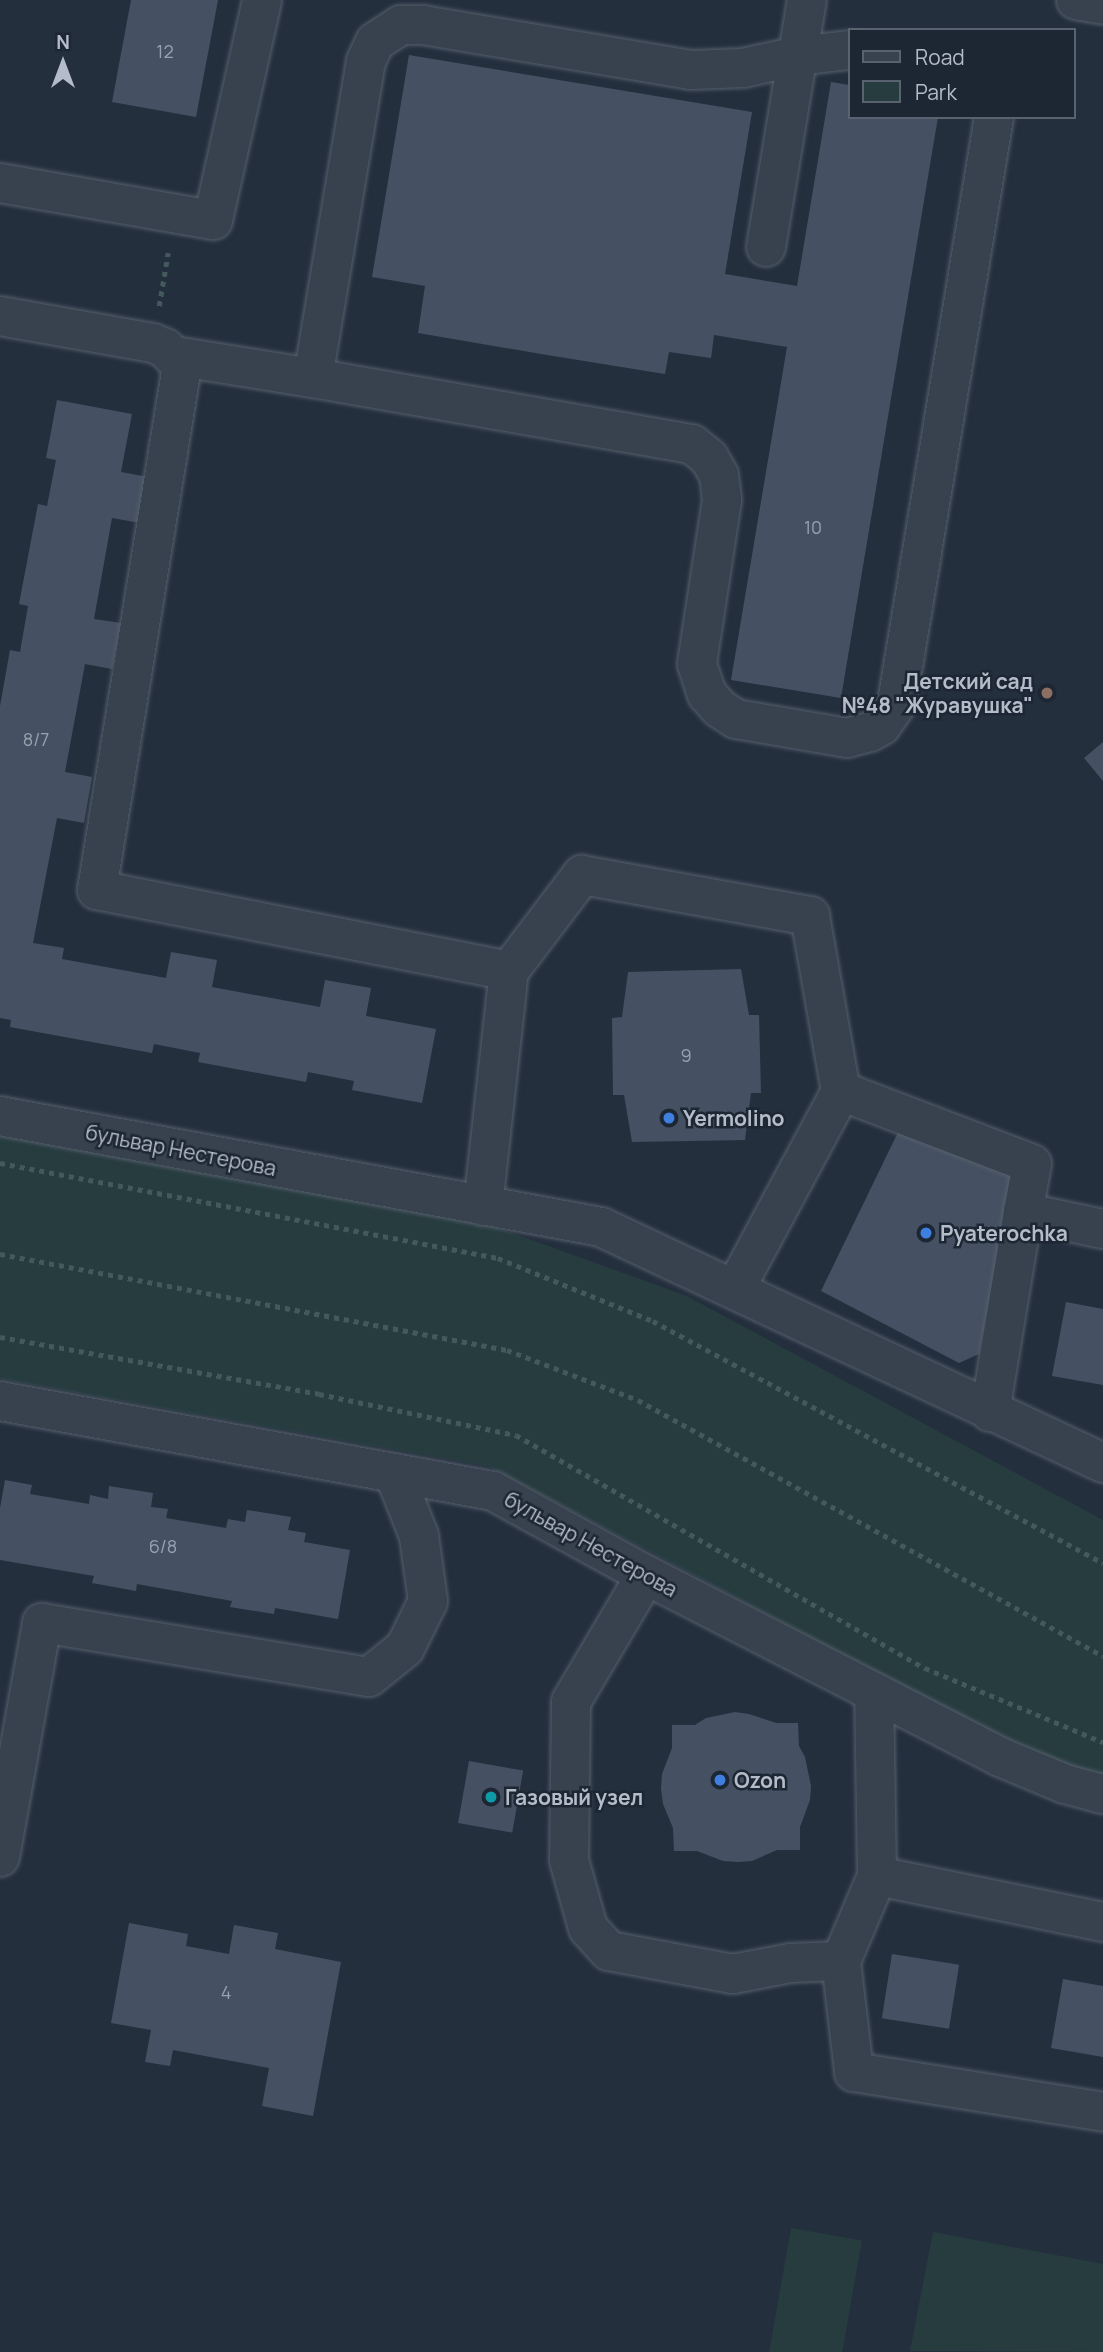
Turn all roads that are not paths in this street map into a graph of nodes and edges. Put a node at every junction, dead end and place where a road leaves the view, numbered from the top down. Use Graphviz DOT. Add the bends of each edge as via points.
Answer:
graph roads {
  1 [pos="262,0"];
  2 [pos="807,0"];
  3 [pos="1076,0"];
  4 [pos="1103,5"];
  5 [pos="848,50"];
  6 [pos="798,55"];
  7 [pos="994,119"];
  8 [pos="0,183"];
  9 [pos="765,247"];
  10 [pos="0,316"];
  11 [pos="164,349"];
  12 [pos="313,378"];
  13 [pos="509,971"];
  14 [pos="841,1091"];
  15 [pos="0,1116"];
  16 [pos="483,1206"];
  17 [pos="1023,1212"];
  18 [pos="1103,1229"];
  19 [pos="735,1289"];
  20 [pos="0,1401"];
  21 [pos="990,1412"];
  22 [pos="1103,1463"];
  23 [pos="394,1473"];
  24 [pos="646,1575"];
  25 [pos="874,1693"];
  26 [pos="1103,1794"];
  27 [pos="0,1857"];
  28 [pos="877,1876"];
  29 [pos="1103,1922"];
  30 [pos="841,1961"];
  31 [pos="1103,2112"];
  1 -- 8 [label="street" via="213,220"];
  2 -- 6 [label="street"];
  3 -- 4 [label="street"];
  5 -- 6 [label="street"];
  6 -- 9 [label="street"];
  6 -- 12 [label="street" via="743,68 691,70 423,25 401,25 388,31 375,42 366,61"];
  7 -- 12 [label="street" via="897,703 870,732 847,738 736,719 708,694 700,679 697,649 722,500 719,475 709,458 692,444"];
  10 -- 11 [label="street"];
  11 -- 12 [label="street"];
  11 -- 13 [label="street" via="181,372 97,890"];
  13 -- 14 [label="street" via="582,875 810,916"];
  13 -- 16 [label="street"];
  14 -- 17 [label="street" via="1032,1164"];
  14 -- 19 [label="street"];
  15 -- 16 [label="street, бульвар Нестерова"];
  16 -- 19 [label="street, бульвар Нестерова" via="601,1227"];
  17 -- 18 [label="street"];
  17 -- 21 [label="street"];
  19 -- 21 [label="street, бульвар Нестерова"];
  20 -- 23 [label="street, бульвар Нестерова"];
  21 -- 22 [label="street, бульвар Нестерова"];
  23 -- 24 [label="street, бульвар Нестерова" via="493,1491"];
  23 -- 27 [label="street" via="419,1536 428,1601 405,1648 369,1677 42,1623"];
  24 -- 25 [label="street, бульвар Нестерова"];
  24 -- 30 [label="street" via="571,1702 569,1860 588,1928 609,1951 733,1974 790,1963"];
  25 -- 26 [label="street, бульвар Нестерова" via="1000,1757"];
  25 -- 28 [label="street"];
  28 -- 29 [label="street"];
  28 -- 30 [label="street"];
  30 -- 31 [label="street" via="854,2071"];
}
